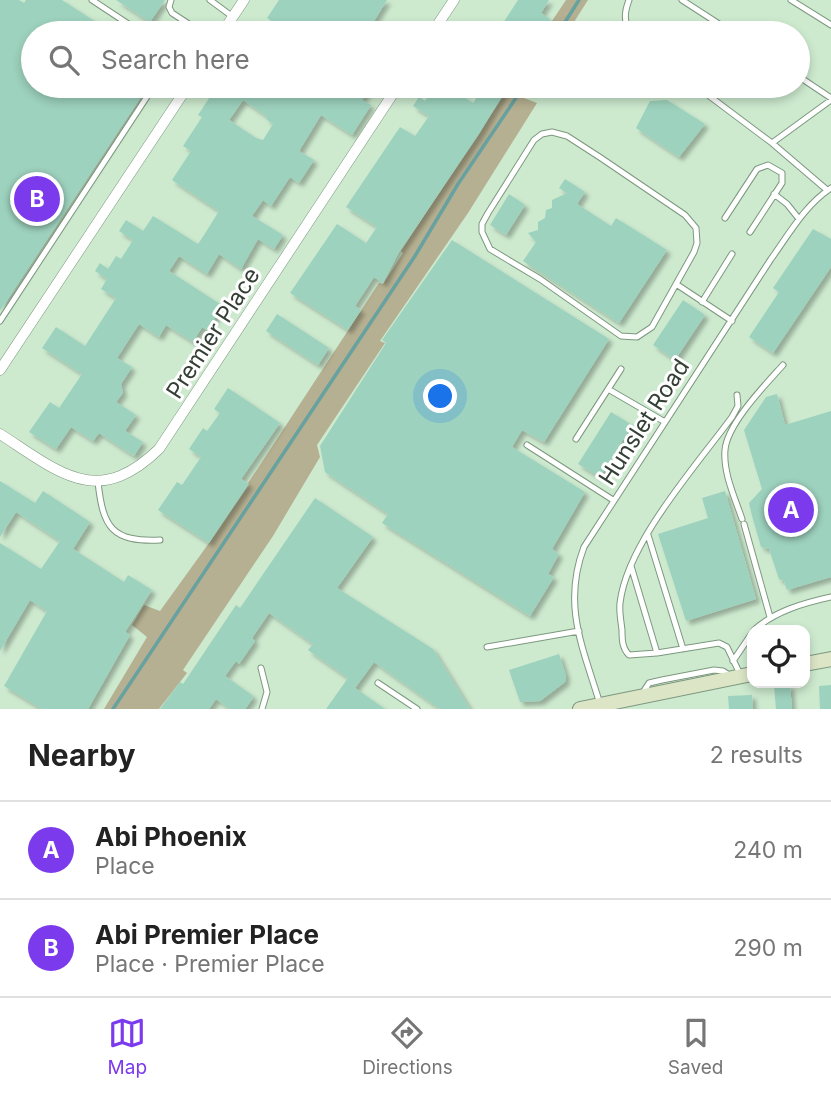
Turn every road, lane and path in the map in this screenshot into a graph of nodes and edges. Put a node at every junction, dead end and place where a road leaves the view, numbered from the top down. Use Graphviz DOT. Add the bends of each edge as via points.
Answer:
graph roads {
  1 [pos="92,0"];
  2 [pos="171,0"];
  3 [pos="210,0"];
  4 [pos="244,0"];
  5 [pos="454,0"];
  6 [pos="629,0"];
  7 [pos="682,0"];
  8 [pos="791,0"];
  9 [pos="233,17"];
  10 [pos="124,21"];
  11 [pos="185,21"];
  12 [pos="230,21"];
  13 [pos="440,21"];
  14 [pos="625,21"];
  15 [pos="714,21"];
  16 [pos="831,25"];
  17 [pos="810,84"];
  18 [pos="146,98"];
  19 [pos="180,98"];
  20 [pos="390,98"];
  21 [pos="712,98"];
  22 [pos="831,99"];
  23 [pos="772,143"];
  24 [pos="829,189"];
  25 [pos="774,194"];
  26 [pos="724,218"];
  27 [pos="799,219"];
  28 [pos="750,232"];
  29 [pos="732,254"];
  30 [pos="676,284"];
  31 [pos="702,302"];
  32 [pos="0,321"];
  33 [pos="732,321"];
  34 [pos="783,365"];
  35 [pos="621,369"];
  36 [pos="0,370"];
  37 [pos="608,389"];
  38 [pos="737,395"];
  39 [pos="665,422"];
  40 [pos="0,434"];
  41 [pos="576,439"];
  42 [pos="527,445"];
  43 [pos="98,482"];
  44 [pos="613,500"];
  45 [pos="648,534"];
  46 [pos="159,540"];
  47 [pos="631,566"];
  48 [pos="831,597"];
  49 [pos="770,617"];
  50 [pos="761,625"];
  51 [pos="579,631"];
  52 [pos="747,640"];
  53 [pos="487,647"];
  54 [pos="682,649"];
  55 [pos="657,653"];
  56 [pos="831,659"];
  57 [pos="733,660"];
  58 [pos="810,663"];
  59 [pos="261,668"];
  60 [pos="742,676"];
  61 [pos="378,683"];
  62 [pos="600,704"];
  63 [pos="262,709"];
  64 [pos="417,709"];
  65 [pos="580,709"];
  1 -- 10 [label="lane"];
  2 -- 11 [label="lane" via="169,7"];
  3 -- 9 [label="lane"];
  4 -- 9 [label="street"];
  5 -- 13 [label="street"];
  6 -- 14 [label="lane"];
  7 -- 15 [label="lane"];
  8 -- 16 [label="lane"];
  9 -- 12 [label="street"];
  17 -- 22 [label="lane"];
  18 -- 32 [label="lane"];
  19 -- 36 [label="street"];
  20 -- 43 [label="street, Premier Place" via="159,449 145,464 123,476"];
  21 -- 23 [label="lane"];
  22 -- 23 [label="lane"];
  23 -- 24 [label="lane"];
  24 -- 27 [label="lane, Hunslet Road"];
  25 -- 26 [label="lane" via="782,173 768,165 757,169"];
  25 -- 27 [label="lane"];
  25 -- 28 [label="lane"];
  27 -- 33 [label="lane, Hunslet Road"];
  29 -- 31 [label="lane"];
  30 -- 30 [label="lane" via="697,243 693,222 560,133 542,134 534,140 482,225 490,248 621,335 637,337 652,327"];
  30 -- 31 [label="lane"];
  31 -- 33 [label="lane"];
  33 -- 39 [label="lane, Hunslet Road"];
  34 -- 49 [label="lane" via="726,441 725,459"];
  35 -- 37 [label="lane"];
  37 -- 39 [label="lane"];
  37 -- 41 [label="lane"];
  38 -- 45 [label="lane" via="738,407 732,417"];
  39 -- 44 [label="lane, Hunslet Road"];
  40 -- 43 [label="street" via="58,472"];
  42 -- 44 [label="lane"];
  43 -- 46 [label="lane" via="113,532 138,541"];
  44 -- 51 [label="lane, Hunslet Road" via="575,570 573,593"];
  45 -- 47 [label="lane"];
  45 -- 54 [label="lane"];
  47 -- 55 [label="lane"];
  47 -- 55 [label="lane" via="621,602 624,650 635,656"];
  48 -- 49 [label="lane"];
  49 -- 50 [label="lane"];
  51 -- 53 [label="lane"];
  51 -- 62 [label="lane, Hunslet Road"];
  52 -- 57 [label="lane"];
  54 -- 55 [label="lane"];
  54 -- 57 [label="lane" via="719,643 727,647"];
  56 -- 58 [label="street"];
  57 -- 60 [label="lane"];
  59 -- 63 [label="lane" via="267,692"];
  60 -- 62 [label="street"];
  61 -- 64 [label="lane"];
  62 -- 65 [label="street"];
}
